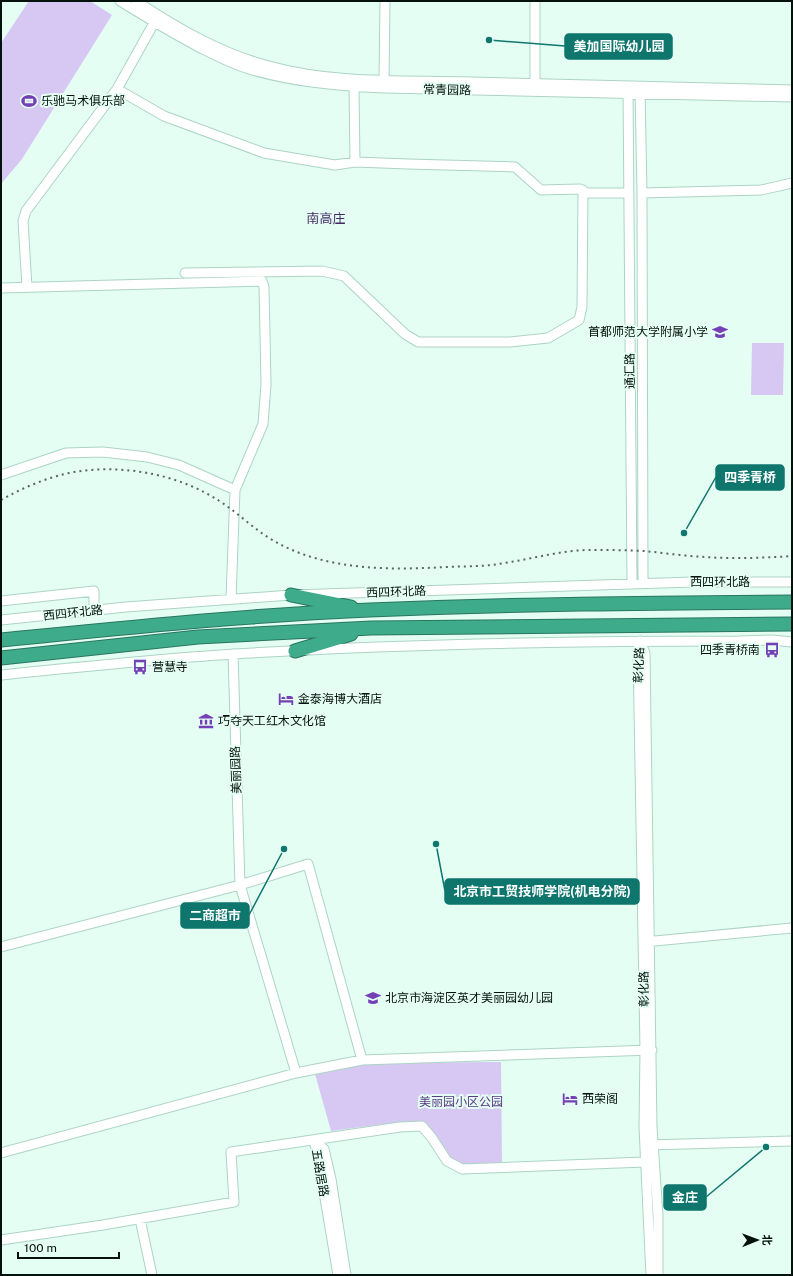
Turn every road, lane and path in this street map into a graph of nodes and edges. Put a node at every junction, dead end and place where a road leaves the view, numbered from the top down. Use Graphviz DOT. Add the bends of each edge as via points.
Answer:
graph roads {
  1 [pos="120,1"];
  2 [pos="136,1"];
  3 [pos="385,1"];
  4 [pos="535,1"];
  5 [pos="154,22"];
  6 [pos="384,80"];
  7 [pos="354,87"];
  8 [pos="535,88"];
  9 [pos="116,89"];
  10 [pos="628,90"];
  11 [pos="640,90"];
  12 [pos="792,90"];
  13 [pos="792,97"];
  14 [pos="355,162"];
  15 [pos="792,183"];
  16 [pos="583,190"];
  17 [pos="628,193"];
  18 [pos="642,193"];
  19 [pos="185,273"];
  20 [pos="27,287"];
  21 [pos="1,288"];
  22 [pos="1,474"];
  23 [pos="235,490"];
  24 [pos="792,582"];
  25 [pos="643,583"];
  26 [pos="632,584"];
  27 [pos="291,594"];
  28 [pos="231,599"];
  29 [pos="1,600"];
  30 [pos="792,602"];
  31 [pos="94,610"];
  32 [pos="368,610"];
  33 [pos="1,620"];
  34 [pos="792,624"];
  35 [pos="371,628"];
  36 [pos="1,640"];
  37 [pos="640,641"];
  38 [pos="792,642"];
  39 [pos="295,651"];
  40 [pos="233,654"];
  41 [pos="1,658"];
  42 [pos="1,675"];
  43 [pos="240,885"];
  44 [pos="792,928"];
  45 [pos="647,942"];
  46 [pos="1,947"];
  47 [pos="648,1050"];
  48 [pos="362,1060"];
  49 [pos="296,1073"];
  50 [pos="314,1140"];
  51 [pos="792,1141"];
  52 [pos="649,1145"];
  53 [pos="1,1153"];
  54 [pos="645,1162"];
  55 [pos="140,1218"];
  56 [pos="1,1240"];
  57 [pos="152,1275"];
  58 [pos="338,1275"];
  59 [pos="346,1275"];
  60 [pos="651,1275"];
  61 [pos="658,1275"];
  1 -- 5 [label="street, 常青园路"];
  2 -- 6 [label="street, 常青园路" via="208,44 268,66 327,77"];
  3 -- 6 [label="street"];
  4 -- 8 [label="street"];
  5 -- 7 [label="street, 常青园路" via="248,69 326,85"];
  5 -- 9 [label="street"];
  6 -- 8 [label="street, 常青园路"];
  7 -- 8 [label="street, 常青园路"];
  7 -- 14 [label="street"];
  8 -- 10 [label="street, 常青园路"];
  9 -- 14 [label="street" via="164,116 264,153 335,165"];
  9 -- 20 [label="street" via="26,211 23,221"];
  10 -- 11 [label="street, 常青园路"];
  10 -- 17 [label="street, 通汇路"];
  11 -- 12 [label="street, 常青园路"];
  11 -- 13 [label="street, 常青园路"];
  11 -- 18 [label="street, 通汇路"];
  14 -- 16 [label="street" via="515,167 542,190"];
  15 -- 18 [label="street" via="761,190"];
  16 -- 17 [label="street"];
  16 -- 19 [label="street" via="582,307 579,320 548,338 510,342 418,342 405,334 344,276 322,271"];
  17 -- 26 [label="street, 通汇路"];
  18 -- 25 [label="street, 通汇路"];
  20 -- 21 [label="street"];
  20 -- 23 [label="street" via="262,281 266,377 263,424"];
  22 -- 23 [label="street" via="66,452 103,452 147,457 179,465"];
  23 -- 28 [label="street"];
  24 -- 25 [label="street, 西四环北路"];
  25 -- 26 [label="street, 西四环北路"];
  26 -- 27 [label="street, 西四环北路"];
  27 -- 28 [label="street, 西四环北路"];
  27 -- 32 [label="highway"];
  28 -- 31 [label="street, 西四环北路"];
  29 -- 31 [label="street" via="94,591"];
  30 -- 32 [label="highway, 西四环北路" via="567,604"];
  31 -- 33 [label="street, 西四环北路"];
  32 -- 36 [label="highway, 西四环北路" via="197,620"];
  34 -- 35 [label="highway"];
  35 -- 39 [label="highway"];
  35 -- 41 [label="highway" via="198,637"];
  37 -- 38 [label="street"];
  37 -- 39 [label="street"];
  37 -- 45 [label="street, 彰化路" via="645,653"];
  39 -- 40 [label="street"];
  40 -- 42 [label="street"];
  40 -- 43 [label="street, 美丽园路"];
  43 -- 46 [label="street"];
  43 -- 48 [label="street" via="308,864"];
  43 -- 49 [label="street, 美丽园路"];
  44 -- 45 [label="street"];
  45 -- 47 [label="street, 彰化路"];
  47 -- 48 [label="street"];
  47 -- 52 [label="street, 彰化路"];
  48 -- 49 [label="street"];
  49 -- 53 [label="street"];
  50 -- 54 [label="street" via="422,1126 447,1161 462,1169"];
  50 -- 55 [label="street" via="230,1152 234,1202"];
  50 -- 58 [label="street, 五路居路"];
  50 -- 59 [label="street, 五路居路" via="324,1150 331,1179"];
  51 -- 52 [label="street"];
  52 -- 54 [label="street, 彰化路"];
  52 -- 61 [label="street, 彰化路" via="658,1216"];
  54 -- 60 [label="street, 彰化路"];
  55 -- 56 [label="street"];
  55 -- 57 [label="street"];
}
